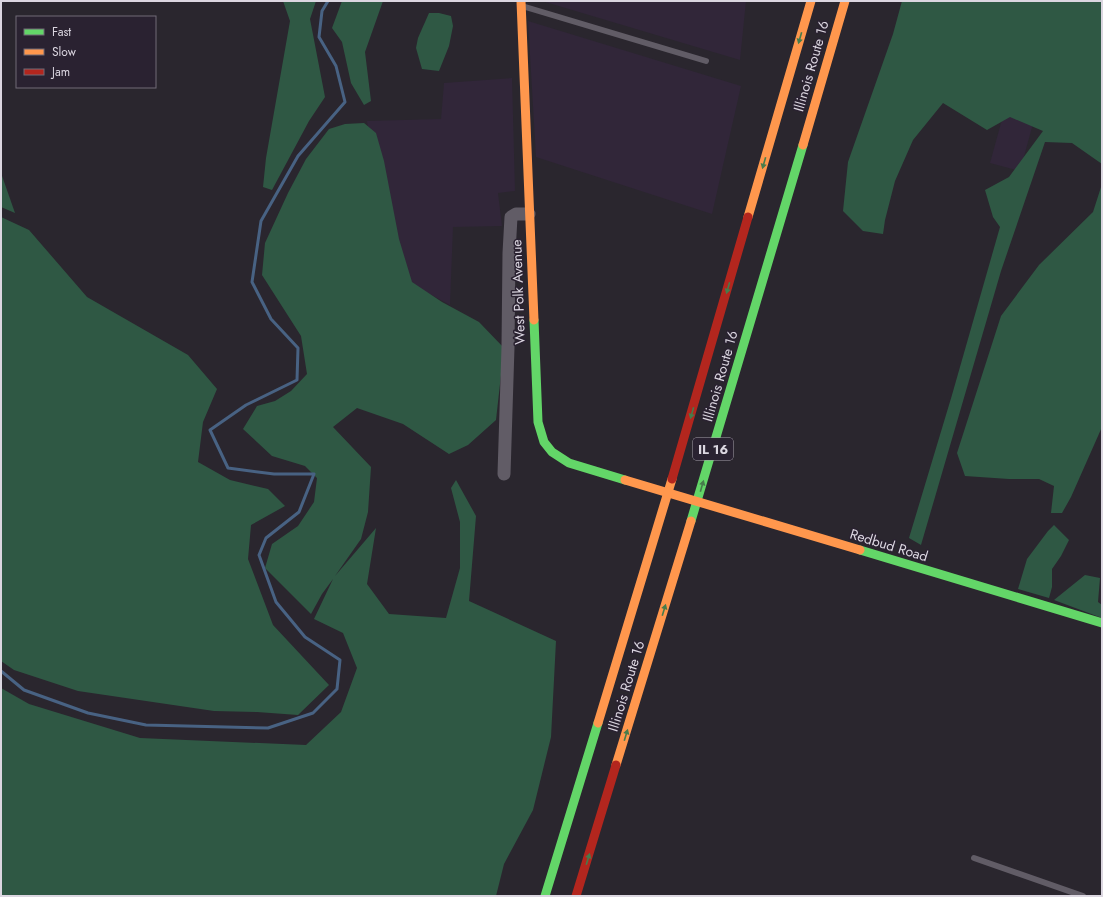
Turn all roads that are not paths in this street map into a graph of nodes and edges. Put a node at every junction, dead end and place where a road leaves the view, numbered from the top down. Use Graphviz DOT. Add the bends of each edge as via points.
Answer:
graph roads {
  1 [pos="811,1"];
  2 [pos="845,1"];
  3 [pos="521,3"];
  4 [pos="706,60"];
  5 [pos="529,214"];
  6 [pos="504,474"];
  7 [pos="668,494"];
  8 [pos="698,502"];
  9 [pos="1102,623"];
  10 [pos="974,858"];
  11 [pos="545,896"];
  12 [pos="576,896"];
  13 [pos="1083,896"];
  1 -- 7 [label="main road, Illinois Route 16 / IL 16, one-way"];
  8 -- 2 [label="main road, Illinois Route 16 / IL 16, one-way"];
  3 -- 4 [label="lane"];
  3 -- 5 [label="main road, West Polk Avenue"];
  5 -- 6 [label="street" via="516,214 511,218"];
  5 -- 7 [label="main road, West Polk Avenue" via="539,432 550,452 559,459"];
  7 -- 8 [label="main road, Redbud Road"];
  7 -- 11 [label="main road, Illinois Route 16 / IL 16"];
  8 -- 9 [label="main road, Redbud Road"];
  12 -- 8 [label="main road, Illinois Route 16 / IL 16, one-way"];
  10 -- 13 [label="lane"];
}
